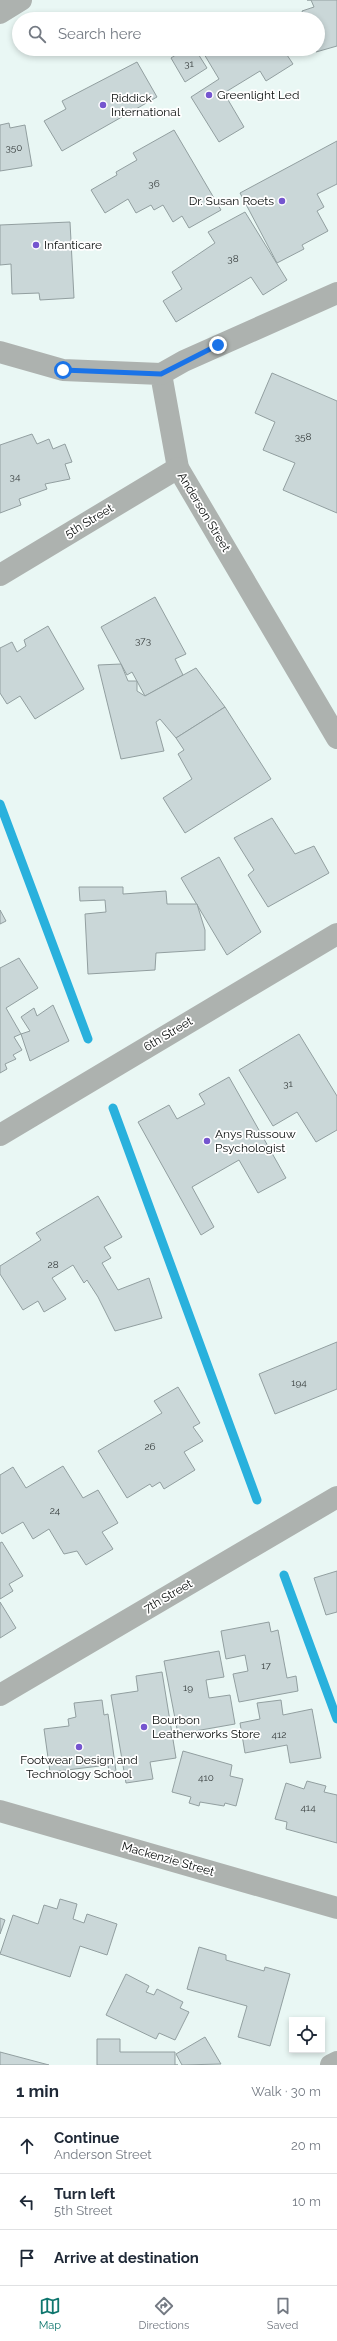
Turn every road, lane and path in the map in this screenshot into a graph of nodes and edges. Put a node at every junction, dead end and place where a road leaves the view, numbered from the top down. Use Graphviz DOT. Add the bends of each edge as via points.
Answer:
graph roads {
  1 [pos="21,0"];
  2 [pos="0,13"];
  3 [pos="337,293"];
  4 [pos="0,352"];
  5 [pos="161,374"];
  6 [pos="178,468"];
  7 [pos="0,575"];
  8 [pos="337,738"];
  9 [pos="337,934"];
  10 [pos="0,1135"];
  11 [pos="337,1497"];
  12 [pos="0,1694"];
  13 [pos="0,1811"];
  14 [pos="337,1908"];
  15 [pos="337,2062"];
  16 [pos="331,2065"];
  1 -- 2 [label="street"];
  3 -- 5 [label="street" via="184,361"];
  4 -- 5 [label="street" via="63,370"];
  5 -- 6 [label="street, Anderson Street"];
  6 -- 7 [label="street, 5th Street"];
  6 -- 8 [label="street, Anderson Street"];
  9 -- 10 [label="street, 6th Street"];
  11 -- 12 [label="street, 7th Street"];
  13 -- 14 [label="street, Mackenzie Street"];
  15 -- 16 [label="street"];
}
